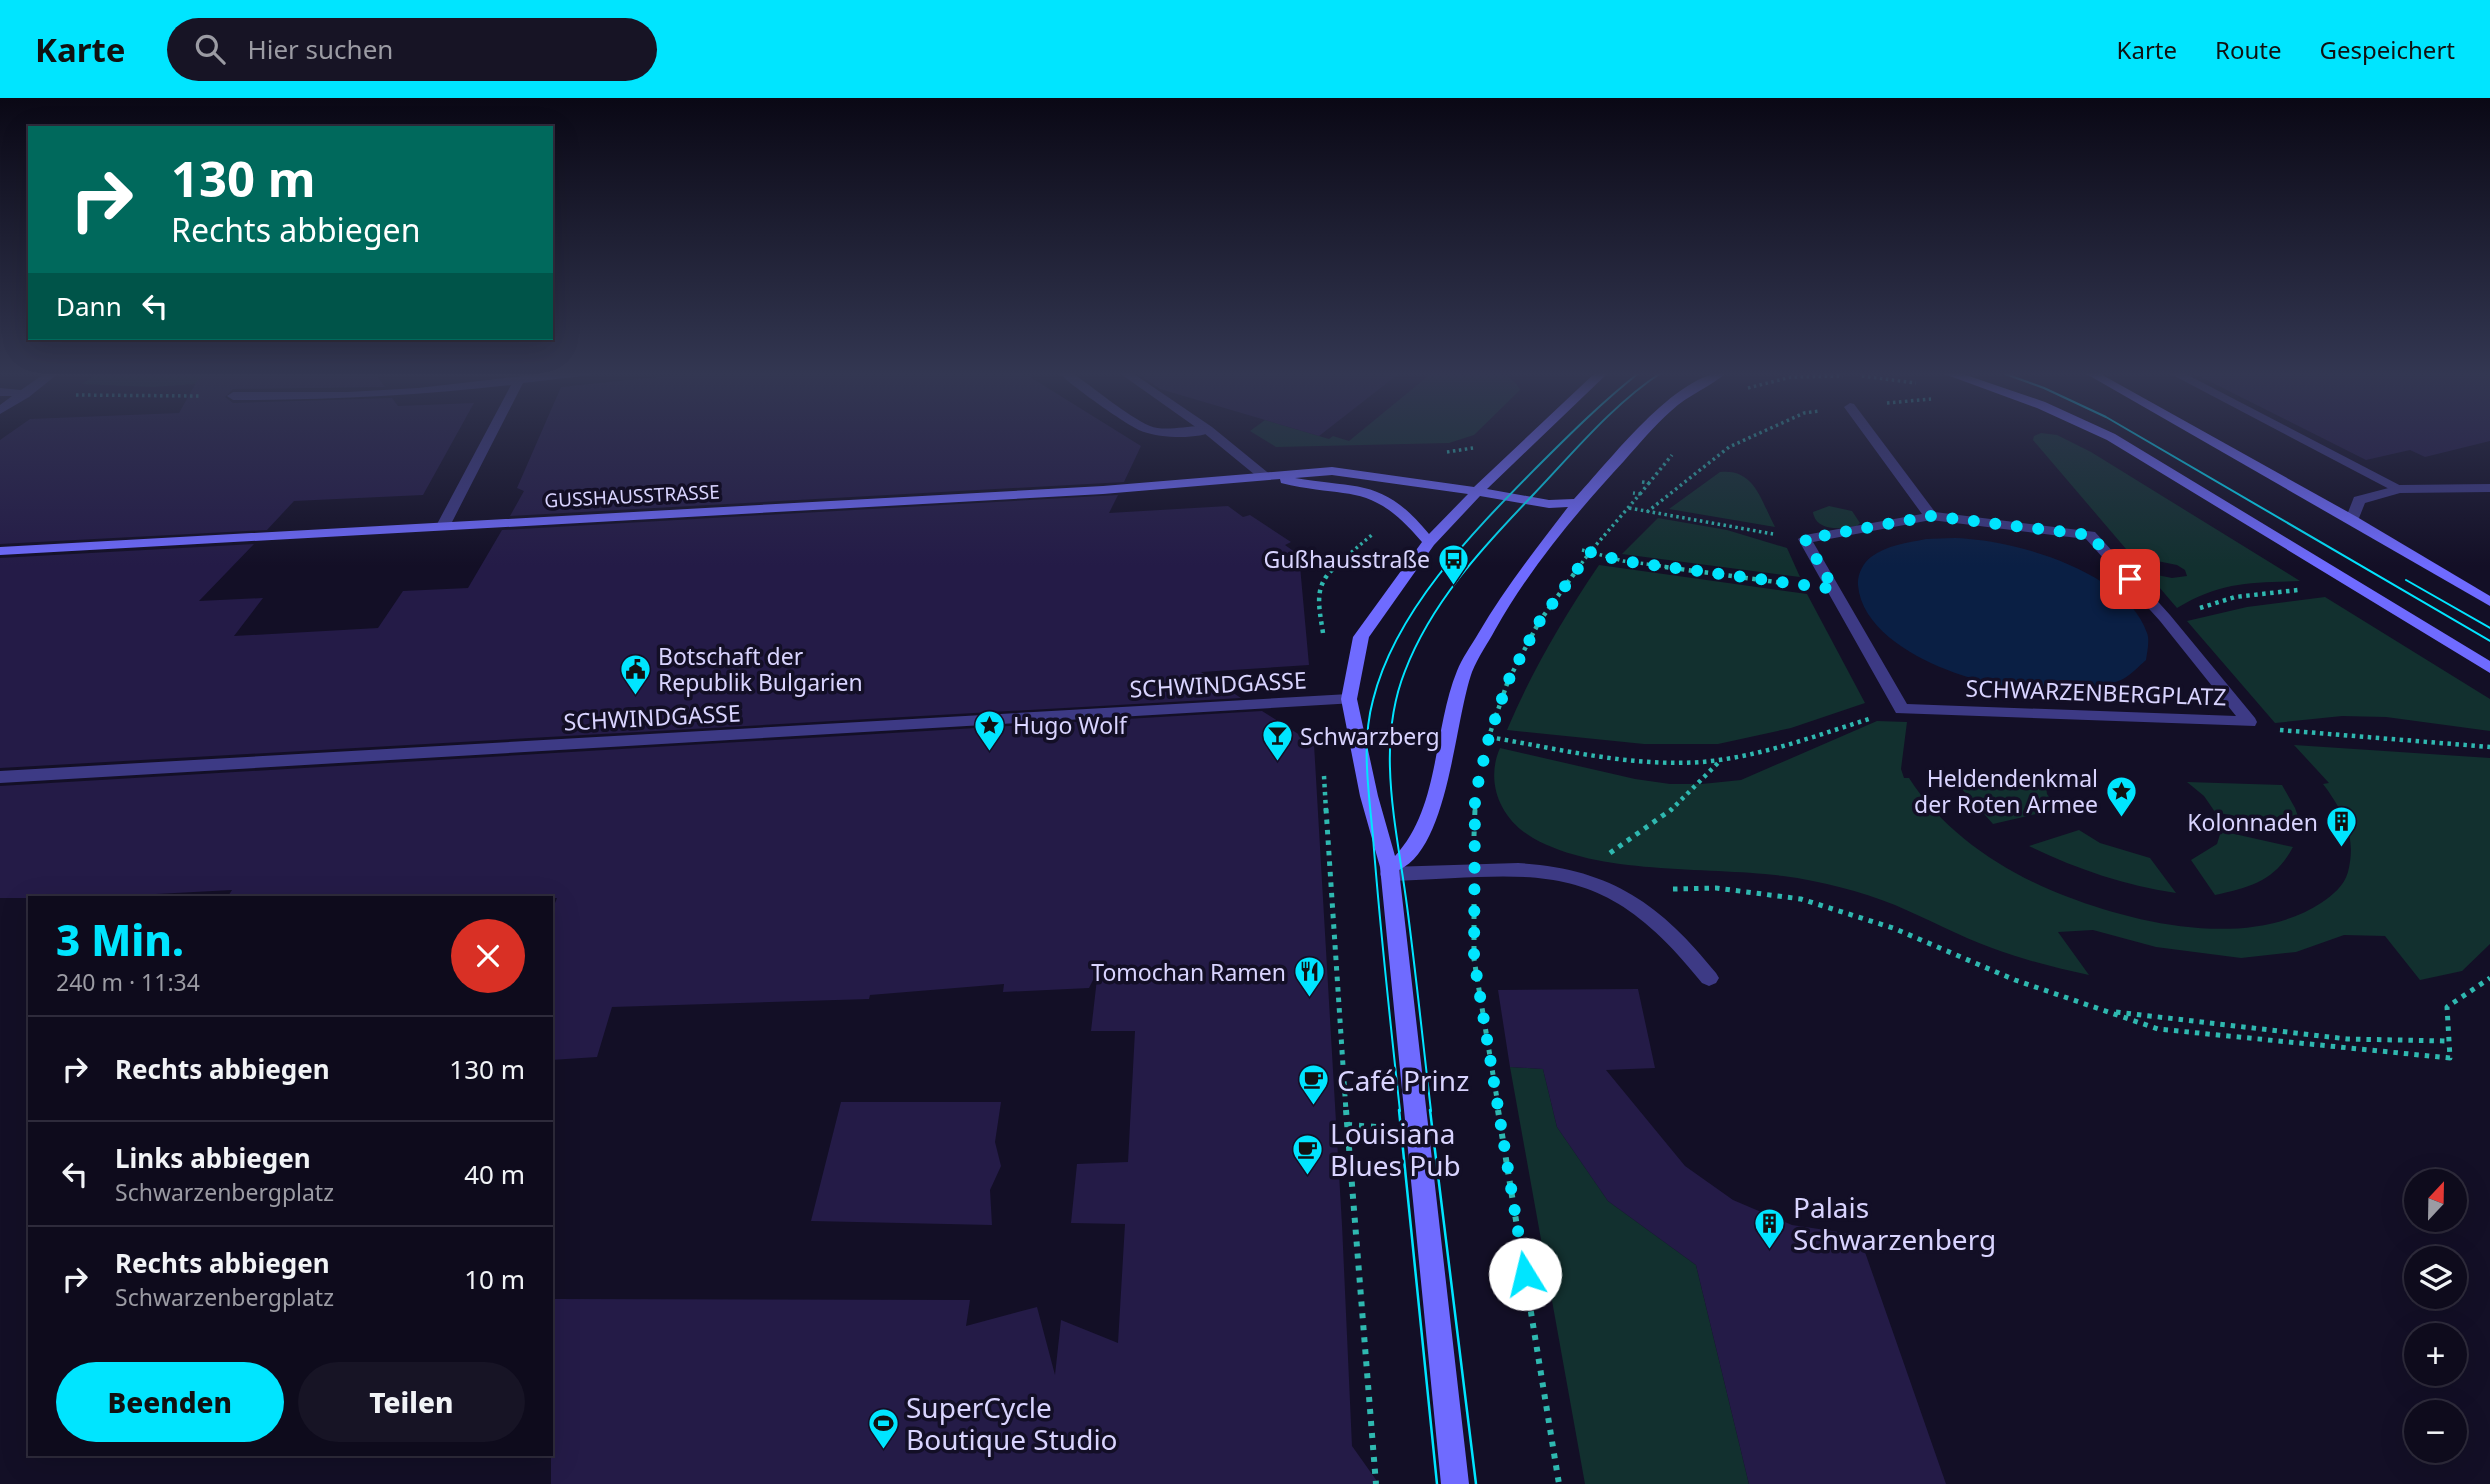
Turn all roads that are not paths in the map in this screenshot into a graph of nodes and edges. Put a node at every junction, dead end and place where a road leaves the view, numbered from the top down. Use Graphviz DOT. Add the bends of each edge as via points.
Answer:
graph roads {
  1 [pos="490,437"];
  2 [pos="1216,437"];
  3 [pos="1533,437"];
  4 [pos="1640,437"];
  5 [pos="1872,437"];
  6 [pos="2108,437"];
  7 [pos="2203,437"];
  8 [pos="2298,437"];
  9 [pos="1265,476"];
  10 [pos="2490,488"];
  11 [pos="2400,489"];
  12 [pos="1475,493"];
  13 [pos="1578,503"];
  14 [pos="1931,516"];
  15 [pos="2352,520"];
  16 [pos="443,526"];
  17 [pos="1429,542"];
  18 [pos="0,551"];
  19 [pos="2490,602"];
  20 [pos="2490,668"];
  21 [pos="1349,699"];
  22 [pos="0,777"];
  23 [pos="1389,870"];
  24 [pos="1709,978"];
  25 [pos="1455,1484"];
  1 -- 16 [label="street"];
  2 -- 9 [label="street"];
  3 -- 12 [label="street"];
  4 -- 13 [label="street"];
  5 -- 14 [label="street"];
  6 -- 20 [label="street"];
  7 -- 15 [label="street"];
  8 -- 11 [label="street"];
  9 -- 12 [label="street, GUSSHAUSSTRASSE" via="1358,473"];
  9 -- 16 [label="street, GUSSHAUSSTRASSE" via="1103,490"];
  9 -- 17 [label="street, GUSSHAUSSTRASSE" via="1384,498"];
  10 -- 11 [label="street"];
  11 -- 15 [label="street" via="2358,500"];
  12 -- 13 [label="street, GUSSHAUSSTRASSE" via="1549,504"];
  12 -- 17 [label="street"];
  13 -- 23 [label="street" via="1509,593 1465,670 1422,835"];
  14 -- 14 [label="street, SCHWARZENBERGPLATZ" via="1805,539 1902,709 2249,722 2090,535"];
  15 -- 19 [label="street"];
  16 -- 18 [label="street, GUSSHAUSSTRASSE"];
  17 -- 21 [label="street" via="1361,638"];
  21 -- 22 [label="street, SCHWINDGASSE"];
  21 -- 23 [label="street"];
  23 -- 24 [label="street" via="1561,873 1617,891 1661,922"];
  23 -- 25 [label="street"];
}
